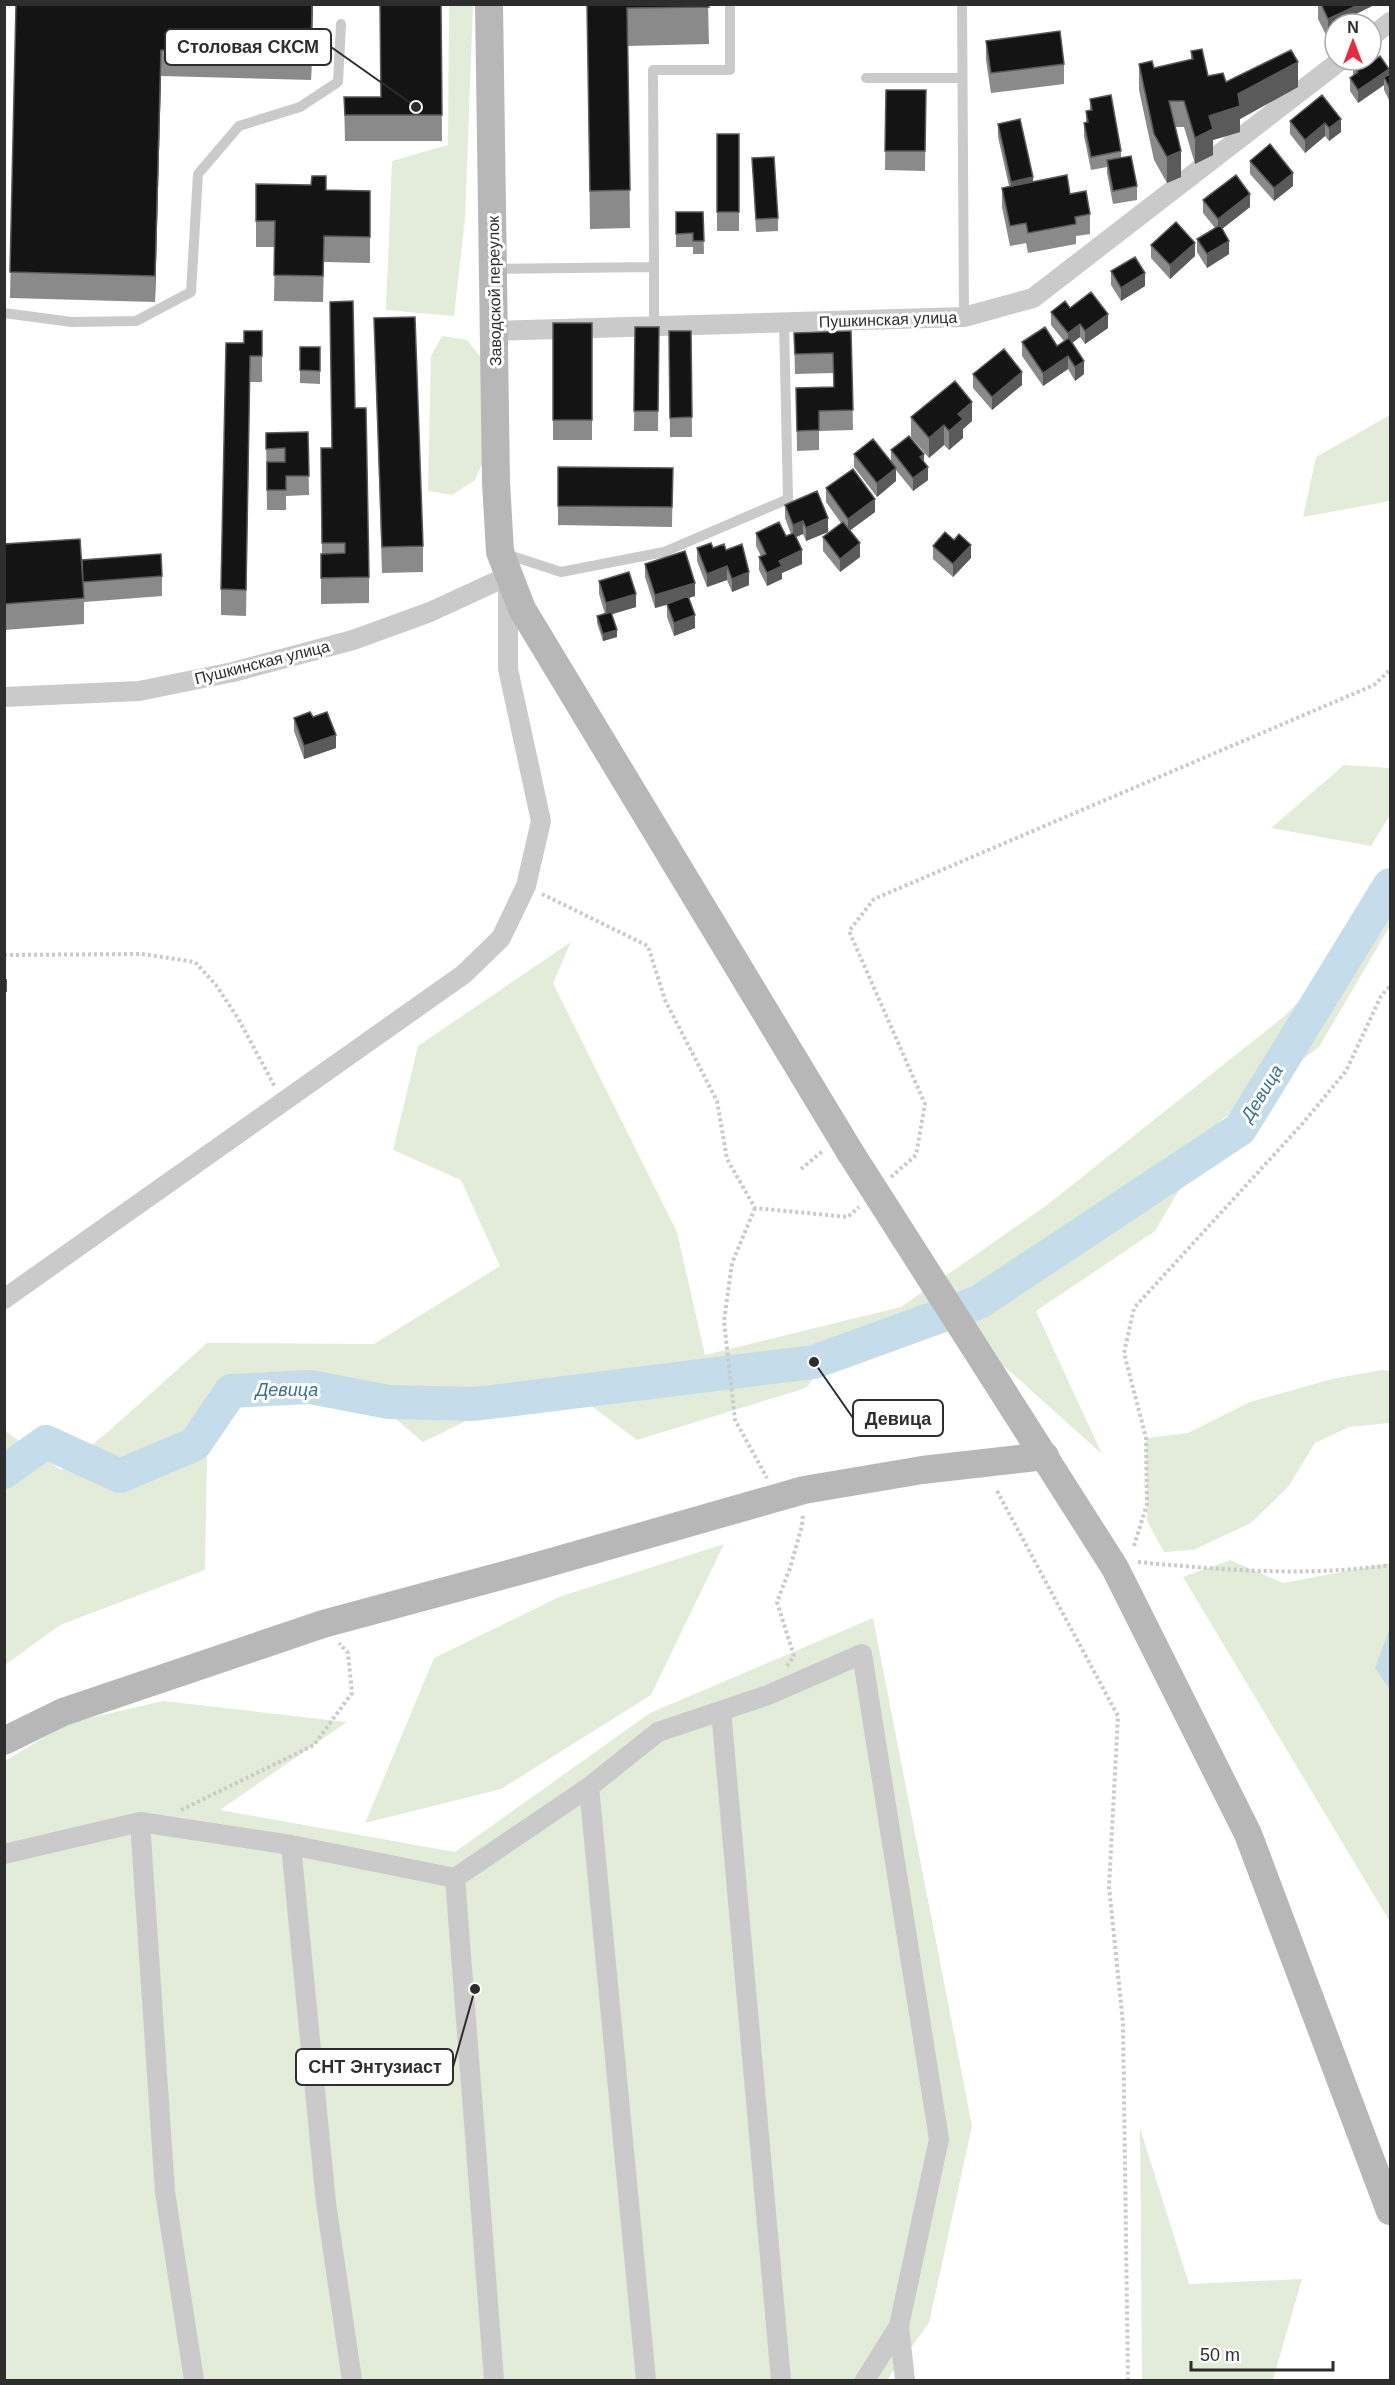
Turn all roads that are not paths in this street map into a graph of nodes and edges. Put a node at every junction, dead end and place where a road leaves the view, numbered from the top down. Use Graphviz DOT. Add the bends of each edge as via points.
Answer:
graph roads {
  1 [pos="489,4"];
  2 [pos="730,4"];
  3 [pos="962,4"];
  4 [pos="341,24"];
  5 [pos="1325,72"];
  6 [pos="866,78"];
  7 [pos="962,78"];
  8 [pos="654,267"];
  9 [pos="494,269"];
  10 [pos="4,313"];
  11 [pos="964,317"];
  12 [pos="784,322"];
  13 [pos="654,327"];
  14 [pos="495,331"];
  15 [pos="504,564"];
  16 [pos="4,697"];
  17 [pos="4,1299"];
  18 [pos="1045,1456"];
  19 [pos="721,1711"];
  20 [pos="4,1741"];
  21 [pos="589,1787"];
  22 [pos="140,1822"];
  23 [pos="291,1845"];
  24 [pos="4,1854"];
  25 [pos="455,1878"];
  26 [pos="1390,2211"];
  27 [pos="899,2326"];
  28 [pos="194,2380"];
  29 [pos="351,2380"];
  30 [pos="494,2380"];
  31 [pos="646,2380"];
  32 [pos="781,2380"];
  33 [pos="865,2380"];
  34 [pos="905,2380"];
  1 -- 9 [label="street, Заводской переулок"];
  2 -- 8 [label="lane" via="730,70 653,70"];
  3 -- 7 [label="lane"];
  4 -- 10 [label="lane" via="338,82 300,107 239,126 198,174 191,292 136,321 72,322"];
  5 -- 11 [label="street, Пушкинская улица" via="1033,298"];
  6 -- 7 [label="lane"];
  7 -- 11 [label="lane"];
  8 -- 9 [label="lane"];
  8 -- 13 [label="lane"];
  9 -- 14 [label="street, Заводской переулок"];
  11 -- 12 [label="street, Пушкинская улица"];
  12 -- 13 [label="street, Пушкинская улица"];
  12 -- 15 [label="lane" via="788,499 664,552 561,572"];
  13 -- 14 [label="street, Пушкинская улица"];
  14 -- 15 [label="street, Заводской переулок" via="496,482"];
  15 -- 16 [label="street, Пушкинская улица" via="430,612 353,640 233,672 139,691"];
  15 -- 17 [label="street" via="508,669 541,821 526,886 501,938 464,974"];
  15 -- 18 [label="street, Заводской переулок, bridge" via="522,609 839,1150"];
  18 -- 20 [label="street" via="922,1470 804,1490 322,1624 63,1712"];
  18 -- 26 [label="street, Заводской переулок" via="1116,1568 1248,1834"];
  19 -- 21 [label="street" via="658,1732"];
  19 -- 27 [label="street" via="862,1654 939,2139"];
  19 -- 32 [label="street"];
  21 -- 25 [label="street"];
  21 -- 31 [label="street"];
  22 -- 23 [label="street"];
  22 -- 24 [label="street"];
  22 -- 28 [label="street" via="165,2192"];
  23 -- 25 [label="street"];
  23 -- 29 [label="street" via="327,2203"];
  25 -- 30 [label="street"];
  27 -- 33 [label="street"];
  27 -- 34 [label="street"];
}
